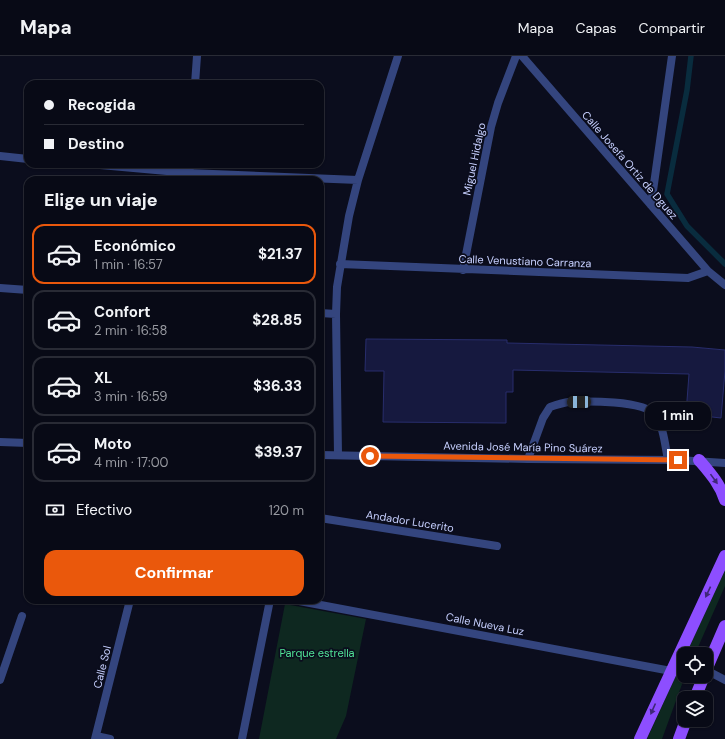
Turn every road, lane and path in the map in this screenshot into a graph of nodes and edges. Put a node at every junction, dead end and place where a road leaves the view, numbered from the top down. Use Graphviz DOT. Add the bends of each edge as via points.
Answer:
graph roads {
  1 [pos="196,56"];
  2 [pos="398,56"];
  3 [pos="516,56"];
  4 [pos="522,56"];
  5 [pos="672,56"];
  6 [pos="195,80"];
  7 [pos="0,156"];
  8 [pos="24,159"];
  9 [pos="122,168"];
  10 [pos="189,176"];
  11 [pos="324,179"];
  12 [pos="358,180"];
  13 [pos="651,205"];
  14 [pos="340,264"];
  15 [pos="463,270"];
  16 [pos="708,272"];
  17 [pos="725,285"];
  18 [pos="0,288"];
  19 [pos="24,290"];
  20 [pos="324,313"];
  21 [pos="336,314"];
  22 [pos="0,442"];
  23 [pos="24,443"];
  24 [pos="324,455"];
  25 [pos="338,455"];
  26 [pos="528,459"];
  27 [pos="668,460"];
  28 [pos="699,460"];
  29 [pos="725,463"];
  30 [pos="725,500"];
  31 [pos="324,519"];
  32 [pos="497,546"];
  33 [pos="725,556"];
  34 [pos="129,604"];
  35 [pos="269,604"];
  36 [pos="316,604"];
  37 [pos="22,616"];
  38 [pos="725,626"];
  39 [pos="713,654"];
  40 [pos="671,670"];
  41 [pos="713,674"];
  42 [pos="0,680"];
  43 [pos="725,680"];
  44 [pos="683,727"];
  45 [pos="96,738"];
  46 [pos="110,739"];
  47 [pos="242,739"];
  48 [pos="640,739"];
  49 [pos="679,739"];
  1 -- 6 [label="street"];
  2 -- 12 [label="street"];
  3 -- 15 [label="street, Miguel Hidalgo" via="491,127"];
  4 -- 13 [label="street, Calle Josefa Ortiz de Dguez"];
  5 -- 13 [label="street"];
  7 -- 8 [label="street"];
  9 -- 10 [label="street"];
  11 -- 12 [label="street"];
  12 -- 14 [label="street"];
  13 -- 16 [label="street, Calle Josefa Ortiz de Dguez"];
  14 -- 15 [label="street, Calle Venustiano Carranza"];
  14 -- 21 [label="street"];
  15 -- 16 [label="street, Calle Venustiano Carranza" via="688,278"];
  16 -- 17 [label="street, Calle Josefa Ortiz de Dguez"];
  18 -- 19 [label="street"];
  20 -- 21 [label="street"];
  21 -- 25 [label="street"];
  22 -- 23 [label="street"];
  24 -- 25 [label="street, Avenida José María Pino Suárez"];
  25 -- 26 [label="street, Avenida José María Pino Suárez"];
  26 -- 27 [label="street, Avenida José María Pino Suárez"];
  26 -- 27 [label="street" via="543,418 550,407 566,402 592,402 624,403 655,414 662,431"];
  27 -- 28 [label="street, Avenida José María Pino Suárez"];
  28 -- 29 [label="street, Avenida José María Pino Suárez"];
  28 -- 30 [label="main road, one-way" via="714,478"];
  31 -- 32 [label="street, Andador Lucerito"];
  33 -- 40 [label="main road, one-way"];
  34 -- 45 [label="street, Calle Sol"];
  35 -- 47 [label="street"];
  36 -- 40 [label="street, Calle Nueva Luz"];
  37 -- 42 [label="street"];
  38 -- 39 [label="main road"];
  40 -- 48 [label="main road, one-way"];
  41 -- 43 [label="street"];
  44 -- 49 [label="main road"];
  45 -- 46 [label="street"];
}
